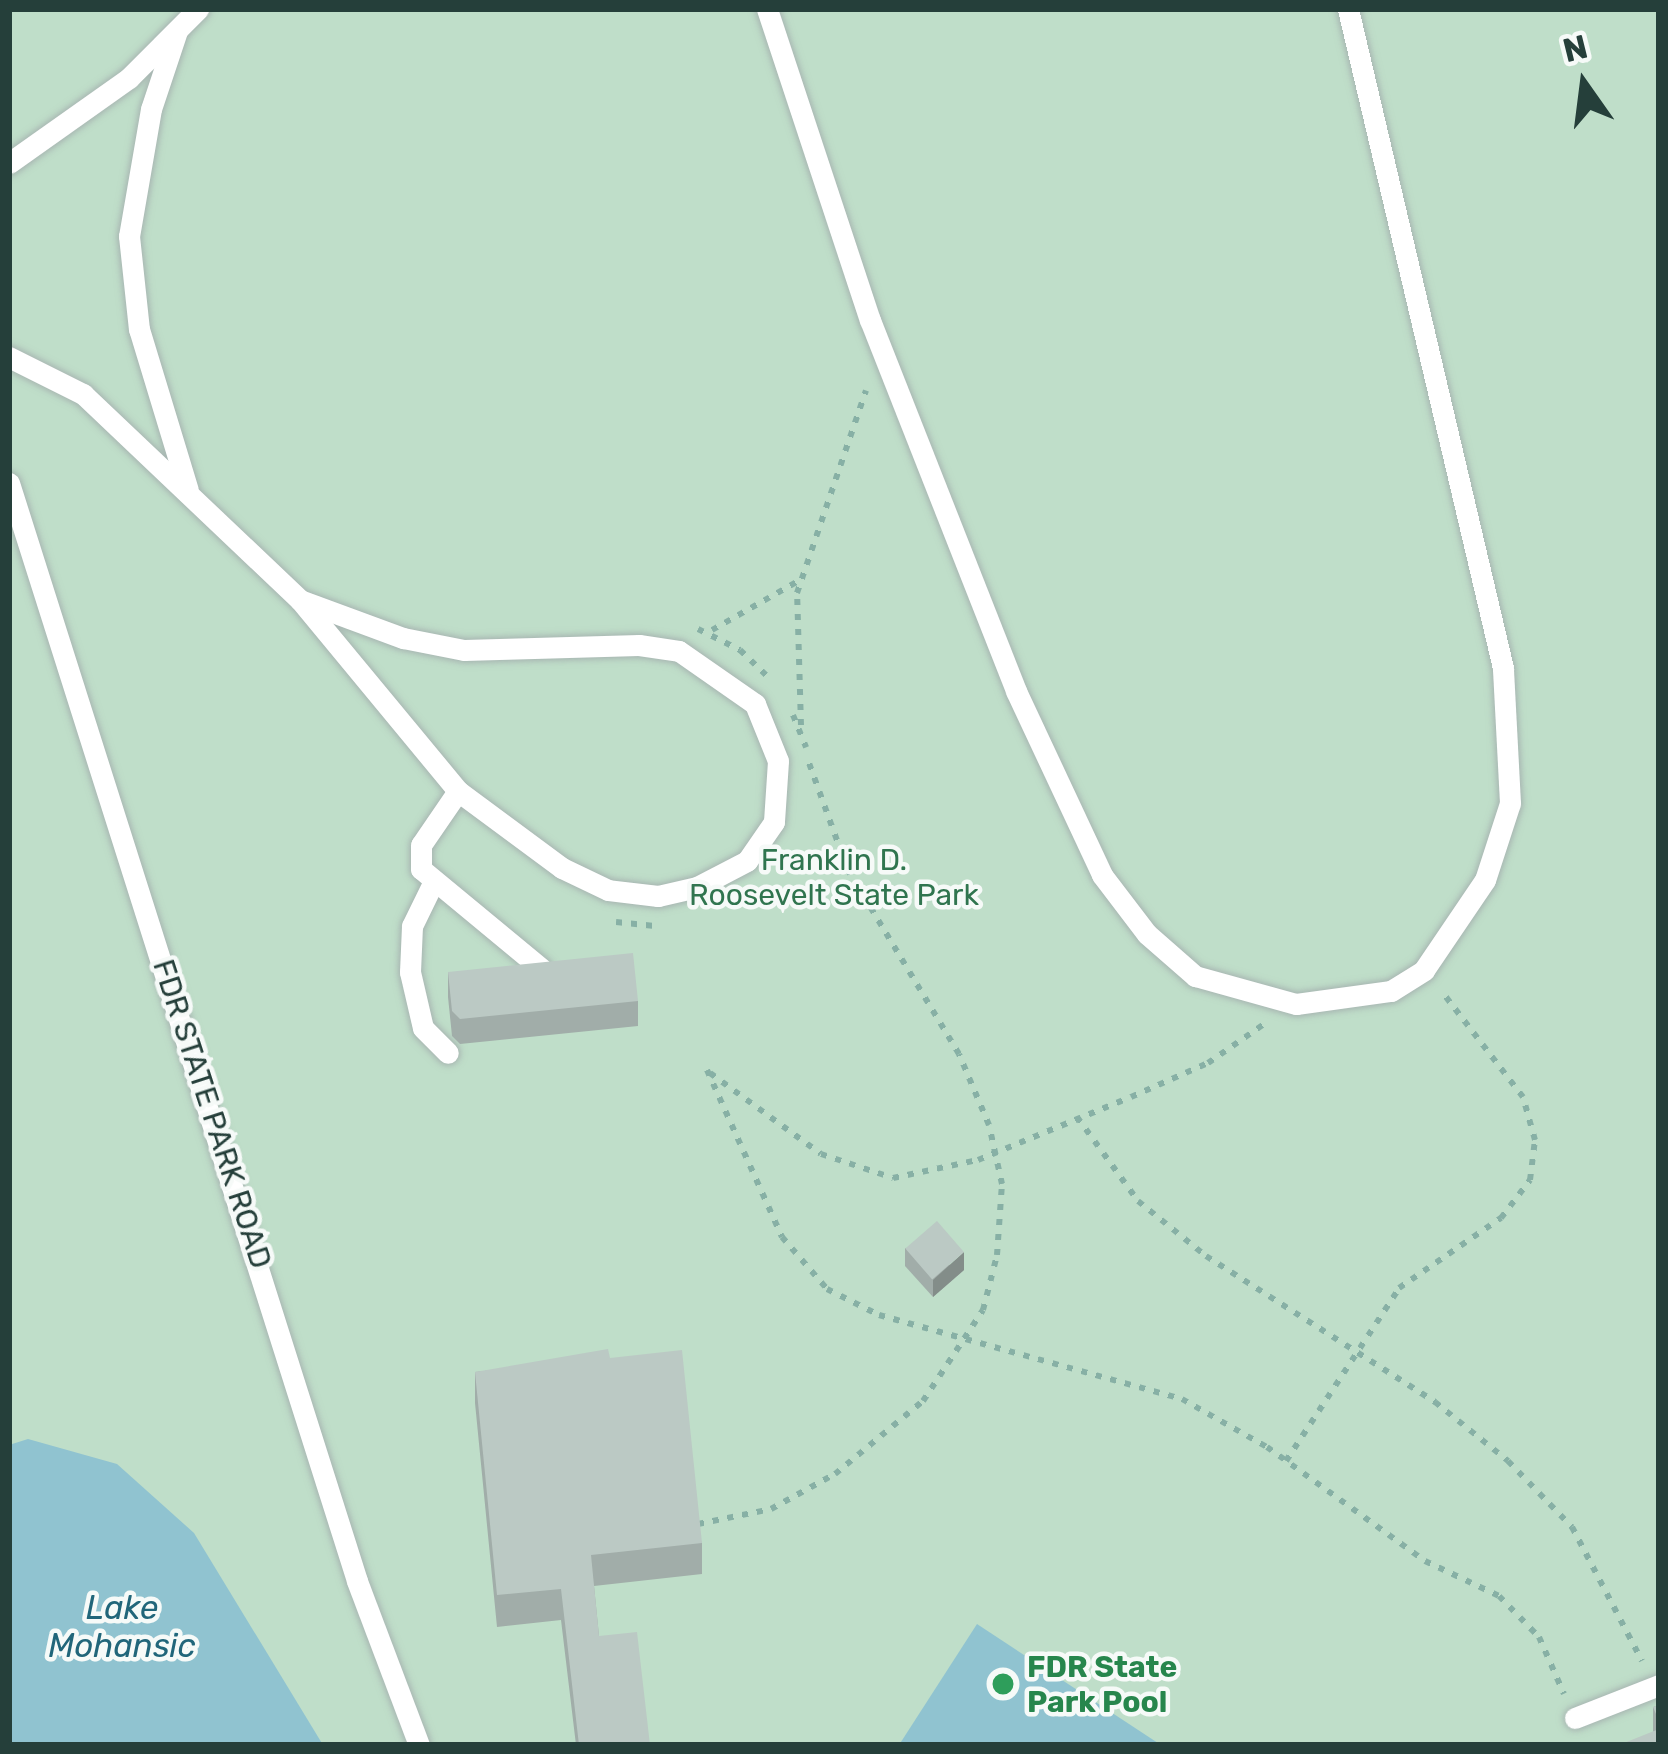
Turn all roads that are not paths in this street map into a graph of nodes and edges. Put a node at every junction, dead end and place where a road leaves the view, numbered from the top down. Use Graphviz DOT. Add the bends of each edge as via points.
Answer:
graph roads {
  1 [pos="199,9"];
  2 [pos="766,9"];
  3 [pos="1348,9"];
  4 [pos="177,32"];
  5 [pos="9,163"];
  6 [pos="9,357"];
  7 [pos="9,483"];
  8 [pos="188,490"];
  9 [pos="300,600"];
  10 [pos="458,791"];
  11 [pos="432,885"];
  12 [pos="542,969"];
  13 [pos="448,1053"];
  14 [pos="1656,1686"];
  15 [pos="1575,1718"];
  16 [pos="418,1745"];
  1 -- 4 [label="lane"];
  2 -- 3 [label="lane" via="870,320 1016,691 1102,874 1147,934 1195,976 1296,1004 1391,991 1424,970 1485,880 1510,803 1503,668"];
  4 -- 5 [label="lane" via="129,78"];
  4 -- 8 [label="lane" via="146,128 129,236 140,329"];
  6 -- 8 [label="lane" via="83,394"];
  7 -- 16 [label="lane, FDR STATE PARK ROAD" via="357,1581"];
  8 -- 9 [label="lane"];
  9 -- 10 [label="lane"];
  9 -- 10 [label="lane" via="403,638 464,650 679,651 755,704 778,761 774,822 747,861 658,896 608,890 562,868"];
  10 -- 11 [label="lane" via="421,845 421,869"];
  11 -- 12 [label="lane"];
  11 -- 13 [label="lane" via="412,926 410,972 423,1028"];
  14 -- 15 [label="lane"];
}
